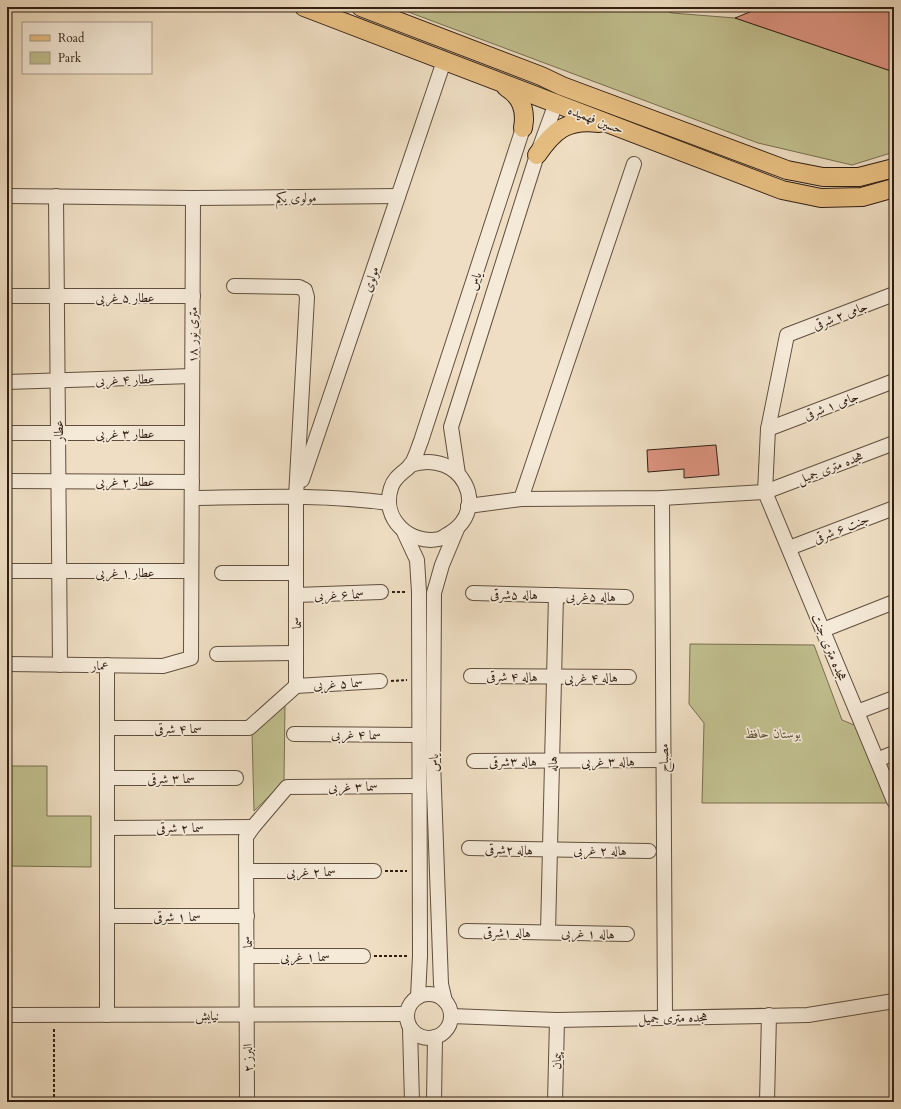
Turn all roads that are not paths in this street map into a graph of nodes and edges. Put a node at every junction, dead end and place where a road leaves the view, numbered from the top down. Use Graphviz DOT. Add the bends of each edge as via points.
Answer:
graph roads {
  1 [pos="304,7"];
  2 [pos="361,7"];
  3 [pos="444,61"];
  4 [pos="541,76"];
  5 [pos="499,82"];
  6 [pos="562,86"];
  7 [pos="534,95"];
  8 [pos="556,103"];
  9 [pos="610,124"];
  10 [pos="523,128"];
  11 [pos="537,155"];
  12 [pos="634,164"];
  13 [pos="894,168"];
  14 [pos="894,188"];
  15 [pos="7,196"];
  16 [pos="56,196"];
  17 [pos="398,196"];
  18 [pos="193,198"];
  19 [pos="234,286"];
  20 [pos="894,295"];
  21 [pos="7,296"];
  22 [pos="193,296"];
  23 [pos="57,297"];
  24 [pos="192,376"];
  25 [pos="894,381"];
  26 [pos="7,382"];
  27 [pos="58,382"];
  28 [pos="768,429"];
  29 [pos="7,433"];
  30 [pos="58,433"];
  31 [pos="192,433"];
  32 [pos="894,443"];
  33 [pos="410,465"];
  34 [pos="458,474"];
  35 [pos="7,481"];
  36 [pos="58,481"];
  37 [pos="192,482"];
  38 [pos="765,492"];
  39 [pos="296,497"];
  40 [pos="192,498"];
  41 [pos="662,498"];
  42 [pos="521,499"];
  43 [pos="389,503"];
  44 [pos="468,506"];
  45 [pos="894,508"];
  46 [pos="457,529"];
  47 [pos="404,532"];
  48 [pos="789,548"];
  49 [pos="7,570"];
  50 [pos="191,571"];
  51 [pos="59,572"];
  52 [pos="222,573"];
  53 [pos="296,573"];
  54 [pos="381,592"];
  55 [pos="473,593"];
  56 [pos="296,595"];
  57 [pos="556,595"];
  58 [pos="626,596"];
  59 [pos="894,602"];
  60 [pos="822,630"];
  61 [pos="296,652"];
  62 [pos="217,654"];
  63 [pos="191,658"];
  64 [pos="7,664"];
  65 [pos="60,665"];
  66 [pos="107,665"];
  67 [pos="471,676"];
  68 [pos="554,677"];
  69 [pos="629,677"];
  70 [pos="380,681"];
  71 [pos="296,686"];
  72 [pos="894,698"];
  73 [pos="857,712"];
  74 [pos="107,728"];
  75 [pos="294,734"];
  76 [pos="418,735"];
  77 [pos="894,753"];
  78 [pos="663,760"];
  79 [pos="877,760"];
  80 [pos="474,761"];
  81 [pos="552,761"];
  82 [pos="107,778"];
  83 [pos="236,778"];
  84 [pos="418,786"];
  85 [pos="288,787"];
  86 [pos="894,801"];
  87 [pos="253,827"];
  88 [pos="107,828"];
  89 [pos="469,848"];
  90 [pos="550,850"];
  91 [pos="649,851"];
  92 [pos="247,871"];
  93 [pos="374,871"];
  94 [pos="107,916"];
  95 [pos="247,916"];
  96 [pos="466,931"];
  97 [pos="548,932"];
  98 [pos="627,934"];
  99 [pos="247,956"];
  100 [pos="363,956"];
  101 [pos="418,997"];
  102 [pos="445,1001"];
  103 [pos="894,1001"];
  104 [pos="7,1015"];
  105 [pos="107,1015"];
  106 [pos="247,1015"];
  107 [pos="769,1015"];
  108 [pos="451,1016"];
  109 [pos="664,1018"];
  110 [pos="557,1020"];
  111 [pos="408,1021"];
  112 [pos="435,1037"];
  113 [pos="247,1102"];
  114 [pos="412,1102"];
  115 [pos="434,1102"];
  116 [pos="555,1102"];
  117 [pos="766,1102"];
  1 -- 3 [label="main road, حسین فهمیده"];
  2 -- 4 [label="main road, حسین فهمیده"];
  3 -- 5 [label="main road, حسین فهمیده"];
  3 -- 17 [label="street, مولوی"];
  4 -- 6 [label="main road, حسین فهمیده"];
  4 -- 7 [label="main road"];
  5 -- 7 [label="main road, حسین فهمیده"];
  5 -- 10 [label="main road" via="515,92 520,100 525,119"];
  6 -- 8 [label="main road"];
  6 -- 13 [label="main road, حسین فهمیده" via="787,170 830,177 859,177"];
  7 -- 8 [label="main road, حسین فهمیده"];
  7 -- 10 [label="street, یاس"];
  8 -- 9 [label="main road, حسین فهمیده"];
  8 -- 11 [label="street, یاس"];
  9 -- 11 [label="main road" via="588,122 566,126 550,135"];
  9 -- 14 [label="main road, حسین فهمیده" via="782,190 828,198 862,197"];
  10 -- 33 [label="street, یاس" via="422,441"];
  11 -- 34 [label="street, یاس" via="451,427"];
  12 -- 42 [label="street"];
  15 -- 16 [label="street"];
  16 -- 18 [label="street"];
  16 -- 23 [label="street, عطار"];
  17 -- 18 [label="street, مولوی یکم"];
  17 -- 39 [label="street, مولوی"];
  18 -- 22 [label="street, ۱۸ متری نور"];
  19 -- 39 [label="street, سما" via="299,287 305,290 307,297"];
  20 -- 28 [label="street, جامی ۲ شرقی" via="787,335"];
  21 -- 23 [label="street, عطار ۵ غربی"];
  22 -- 23 [label="street, عطار ۵ غربی"];
  22 -- 24 [label="street, ۱۸ متری نور"];
  23 -- 27 [label="street, عطار"];
  24 -- 27 [label="street, عطار ۴ غربی"];
  24 -- 31 [label="street, ۱۸ متری نور"];
  25 -- 28 [label="street, جامی ۱ شرقی"];
  26 -- 27 [label="street, عطار ۴ غربی"];
  27 -- 30 [label="street, عطار"];
  28 -- 38 [label="street"];
  29 -- 30 [label="street, عطار ۳ غربی"];
  30 -- 31 [label="street, عطار ۳ غربی"];
  30 -- 36 [label="street, عطار"];
  31 -- 37 [label="street, ۱۸ متری نور"];
  32 -- 38 [label="street, هجده متری جمیل"];
  33 -- 34 [label="street" via="436,461"];
  33 -- 43 [label="street" via="398,475 391,488"];
  34 -- 44 [label="street" via="465,483"];
  35 -- 36 [label="street, عطار ۲ غربی"];
  36 -- 37 [label="street, عطار ۲ غربی"];
  36 -- 51 [label="street, عطار"];
  37 -- 40 [label="street, ۱۸ متری نور"];
  38 -- 41 [label="street"];
  38 -- 48 [label="street, هجده متری جنت"];
  39 -- 40 [label="street"];
  39 -- 43 [label="street"];
  39 -- 53 [label="street, سما"];
  40 -- 50 [label="street, ۱۸ متری نور"];
  41 -- 42 [label="street"];
  41 -- 78 [label="street, مصباح"];
  42 -- 44 [label="street"];
  43 -- 47 [label="street" via="393,519"];
  44 -- 46 [label="street"];
  45 -- 48 [label="street, جنت ۶ شرقی"];
  46 -- 47 [label="street" via="440,539 421,540"];
  46 -- 102 [label="street, یاس" via="434,593 433,769 440,984"];
  47 -- 76 [label="street, یاس" via="417,560"];
  48 -- 60 [label="street, هجده متری جنت"];
  49 -- 51 [label="street, عطار ۱ غربی"];
  50 -- 51 [label="street, عطار ۱ غربی"];
  50 -- 63 [label="street, ۱۸ متری نور"];
  51 -- 65 [label="street, عطار"];
  52 -- 53 [label="street"];
  53 -- 56 [label="street, سما"];
  54 -- 56 [label="street, سما ۶ غربی"];
  55 -- 57 [label="street, هاله ۵شرقی"];
  56 -- 61 [label="street, سما"];
  57 -- 58 [label="street, هاله ۵غربی"];
  57 -- 68 [label="street, هاله"];
  59 -- 60 [label="street"];
  60 -- 73 [label="street, هجده متری جنت"];
  61 -- 62 [label="street"];
  61 -- 71 [label="street, سما"];
  63 -- 66 [label="street, عمار" via="163,666"];
  64 -- 65 [label="street, عمار"];
  65 -- 66 [label="street, عمار"];
  66 -- 74 [label="street"];
  67 -- 68 [label="street, هاله ۴ شرقی"];
  68 -- 69 [label="street, هاله ۴ غربی"];
  68 -- 81 [label="street, هاله"];
  70 -- 71 [label="street, سما ۵ غربی"];
  71 -- 74 [label="street, سما ۴ شرقی" via="249,728"];
  72 -- 73 [label="street"];
  73 -- 79 [label="street, هجده متری جنت"];
  74 -- 82 [label="street"];
  75 -- 76 [label="street, سما ۴ غربی"];
  76 -- 84 [label="street, یاس"];
  77 -- 79 [label="street"];
  78 -- 81 [label="street, هاله ۳ غربی"];
  78 -- 109 [label="street, مصباح"];
  79 -- 86 [label="street, هجده متری جنت"];
  80 -- 81 [label="street, هاله ۳شرقی"];
  81 -- 90 [label="street, هاله"];
  82 -- 83 [label="street, سما ۳ شرقی"];
  82 -- 88 [label="street"];
  84 -- 85 [label="street, سما ۳ غربی"];
  84 -- 101 [label="street, یاس"];
  85 -- 87 [label="street, سما"];
  87 -- 88 [label="street, سما ۲ شرقی"];
  87 -- 92 [label="street, سما" via="246,838"];
  88 -- 94 [label="street"];
  89 -- 90 [label="street, هاله ۲شرقی"];
  90 -- 91 [label="street, هاله ۲ غربی"];
  90 -- 97 [label="street, هاله"];
  92 -- 93 [label="street, سما ۲ غربی"];
  92 -- 95 [label="street, سما"];
  94 -- 95 [label="street, سما ۱ شرقی"];
  94 -- 105 [label="street"];
  95 -- 99 [label="street, سما"];
  96 -- 97 [label="street, هاله ۱شرقی"];
  97 -- 98 [label="street, هاله ۱ غربی"];
  99 -- 100 [label="street, سما ۱ غربی"];
  99 -- 106 [label="street, سما"];
  101 -- 102 [label="street" via="425,994 434,995"];
  101 -- 111 [label="street" via="412,1002"];
  102 -- 108 [label="street"];
  103 -- 107 [label="street, هجده متری جمیل" via="808,1015"];
  104 -- 105 [label="street, نیایش"];
  105 -- 106 [label="street, نیایش"];
  106 -- 111 [label="street, نیایش"];
  106 -- 113 [label="street, البرز ۲"];
  107 -- 109 [label="street, هجده متری جمیل"];
  107 -- 117 [label="street"];
  108 -- 110 [label="street, هجده متری جمیل"];
  108 -- 112 [label="street" via="447,1029"];
  109 -- 110 [label="street, هجده متری جمیل"];
  110 -- 116 [label="street, پیمان"];
  111 -- 112 [label="street" via="421,1037"];
  111 -- 114 [label="street"];
  112 -- 115 [label="street"];
}
